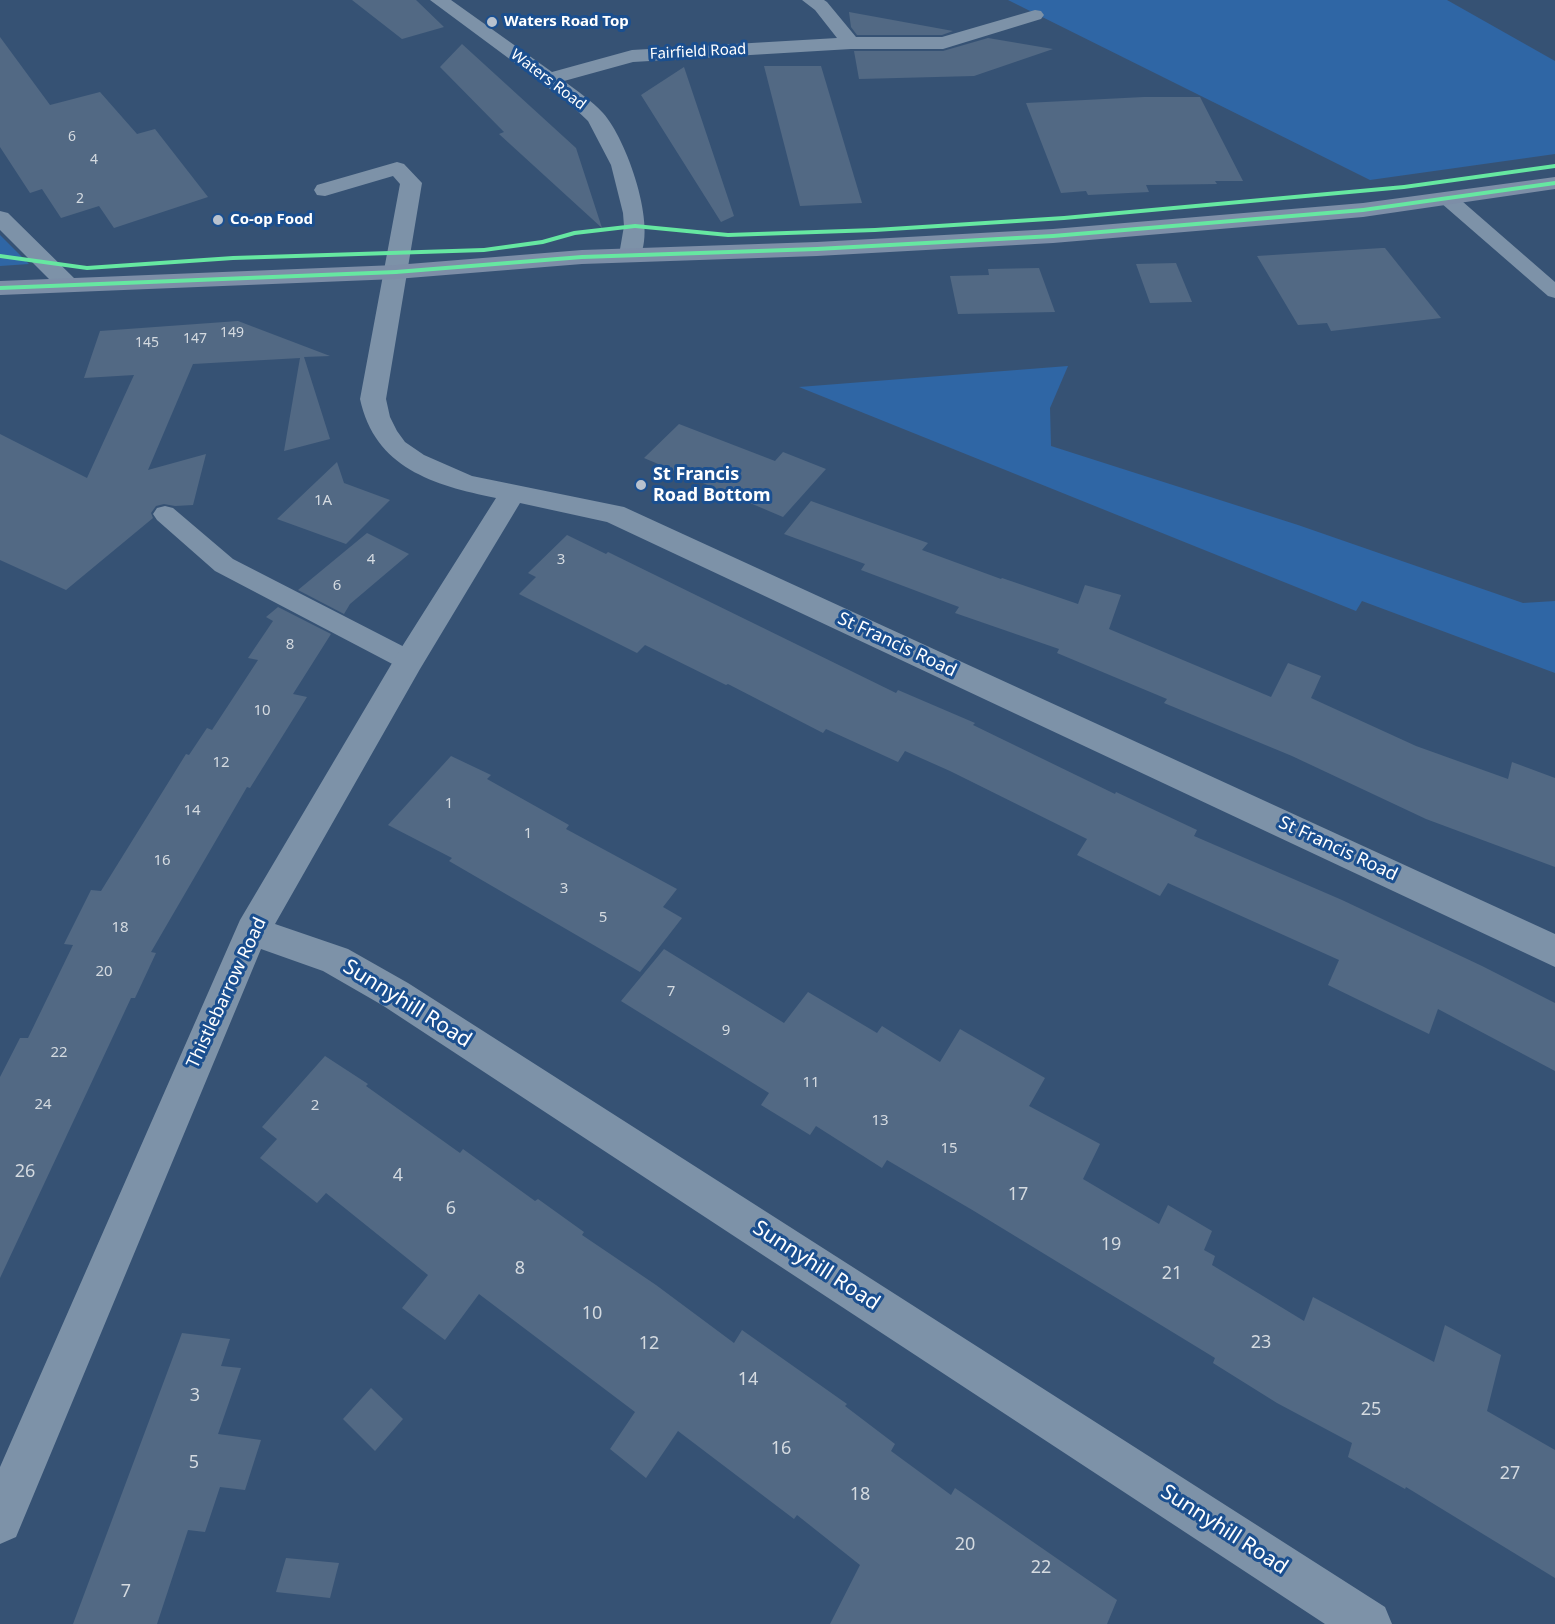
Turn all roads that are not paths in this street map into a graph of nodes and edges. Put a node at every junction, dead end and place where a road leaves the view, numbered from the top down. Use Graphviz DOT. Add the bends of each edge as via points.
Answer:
graph roads {
  1 [pos="439,0"];
  2 [pos="811,0"];
  3 [pos="1035,15"];
  4 [pos="850,43"];
  5 [pos="550,80"];
  6 [pos="1555,183"];
  7 [pos="325,190"];
  8 [pos="1448,200"];
  9 [pos="0,218"];
  10 [pos="630,255"];
  11 [pos="396,272"];
  12 [pos="68,285"];
  13 [pos="0,288"];
  14 [pos="1555,291"];
  15 [pos="512,494"];
  16 [pos="165,514"];
  17 [pos="409,661"];
  18 [pos="252,932"];
  19 [pos="1555,951"];
  20 [pos="0,1521"];
  21 [pos="1368,1624"];
  1 -- 5 [label="street, Waters Road"];
  2 -- 4 [label="street" via="821,6"];
  3 -- 4 [label="street, Fairfield Road" via="943,43"];
  4 -- 5 [label="street, Fairfield Road" via="632,56"];
  5 -- 10 [label="street, Waters Road" via="589,110 608,136 621,165 634,213 636,226"];
  6 -- 8 [label="main road"];
  7 -- 11 [label="street, St Francis Road" via="396,168 411,183"];
  8 -- 10 [label="main road" via="1053,236"];
  8 -- 14 [label="lane"];
  9 -- 12 [label="street"];
  10 -- 11 [label="main road"];
  11 -- 12 [label="main road"];
  11 -- 15 [label="street, St Francis Road" via="373,399 385,434 396,448 441,474"];
  12 -- 13 [label="main road"];
  15 -- 17 [label="street, Thistlebarrow Road"];
  15 -- 19 [label="street, St Francis Road" via="614,514"];
  16 -- 17 [label="lane" via="225,565"];
  17 -- 18 [label="street, Thistlebarrow Road"];
  18 -- 20 [label="street, Thistlebarrow Road"];
  18 -- 21 [label="street, Sunnyhill Road" via="335,960 395,994"];
}
